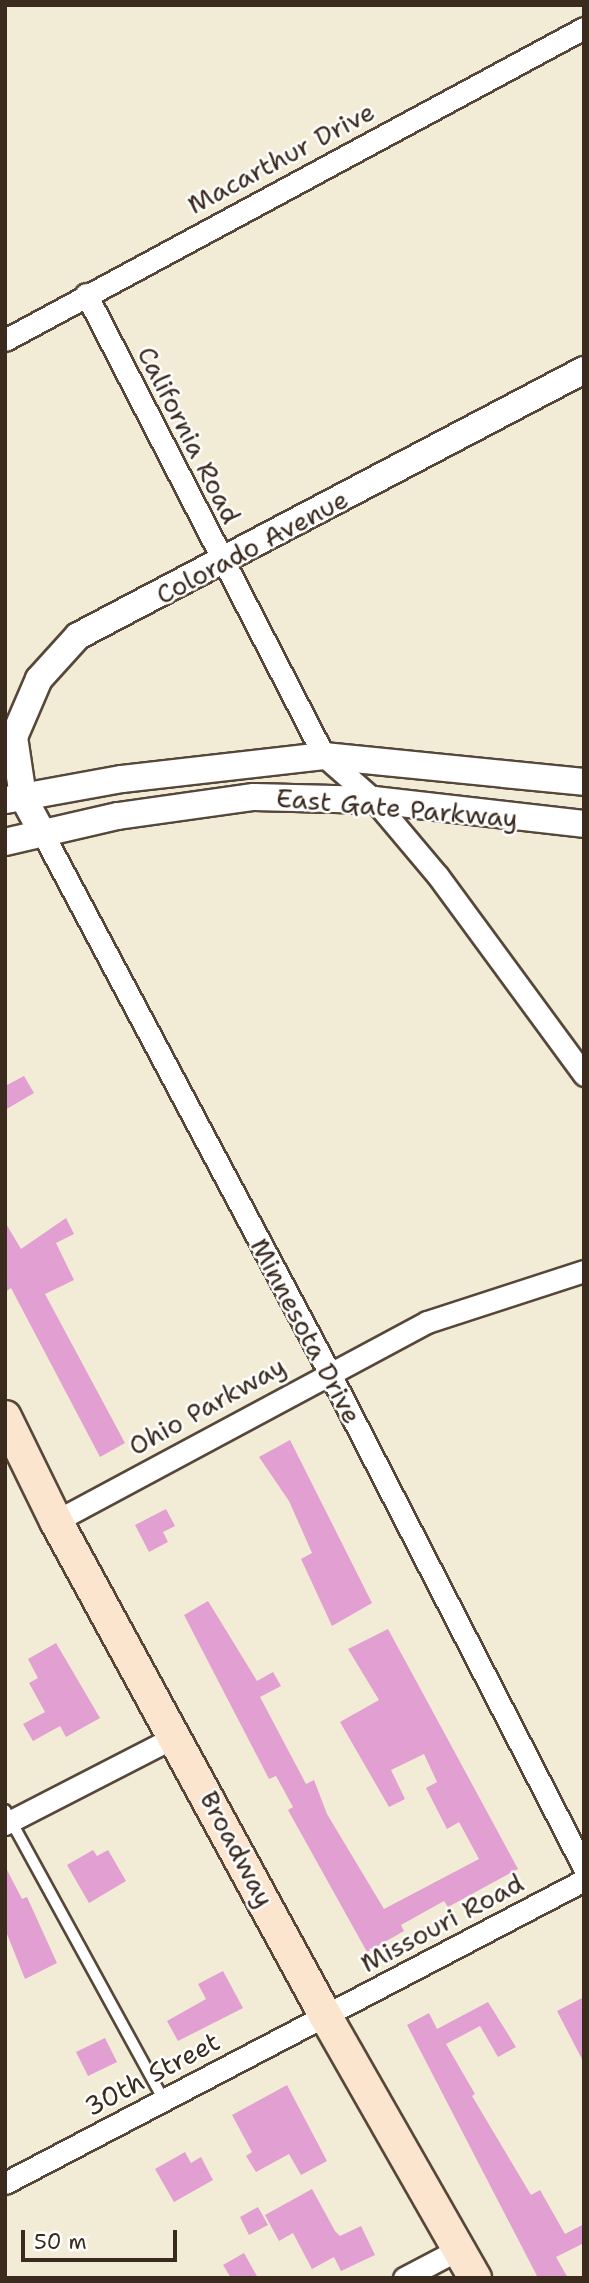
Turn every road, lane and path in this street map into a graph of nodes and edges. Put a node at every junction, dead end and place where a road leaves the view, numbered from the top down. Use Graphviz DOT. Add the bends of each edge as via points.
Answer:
graph roads {
  1 [pos="584,28"];
  2 [pos="86,294"];
  3 [pos="5,340"];
  4 [pos="584,370"];
  5 [pos="223,564"];
  6 [pos="324,756"];
  7 [pos="584,782"];
  8 [pos="14,799"];
  9 [pos="374,800"];
  10 [pos="584,824"];
  11 [pos="43,834"];
  12 [pos="5,842"];
  13 [pos="584,1075"];
  14 [pos="584,1271"];
  15 [pos="329,1372"];
  16 [pos="5,1417"];
  17 [pos="16,1462"];
  18 [pos="56,1521"];
  19 [pos="176,1736"];
  20 [pos="7,1818"];
  21 [pos="584,1868"];
  22 [pos="584,1880"];
  23 [pos="325,2015"];
  24 [pos="164,2100"];
  25 [pos="5,2183"];
  26 [pos="459,2249"];
  27 [pos="404,2278"];
  28 [pos="475,2278"];
  1 -- 2 [label="street, Macarthur Drive"];
  2 -- 3 [label="street, Macarthur Drive"];
  2 -- 5 [label="street, California Road"];
  4 -- 5 [label="street, Colorado Avenue"];
  5 -- 6 [label="street, California Road"];
  5 -- 8 [label="street, Colorado Avenue" via="78,636 39,679 14,737"];
  6 -- 7 [label="street, East Gate Parkway"];
  6 -- 8 [label="street, East Gate Parkway" via="171,772"];
  6 -- 9 [label="street, California Road"];
  8 -- 11 [label="street, Minnesota Drive"];
  9 -- 10 [label="street, East Gate Parkway"];
  9 -- 11 [label="street, East Gate Parkway" via="254,797 201,802"];
  9 -- 13 [label="street, California Road" via="438,876"];
  11 -- 12 [label="street, East Gate Parkway"];
  11 -- 15 [label="street, Minnesota Drive"];
  14 -- 15 [label="street, Ohio Parkway" via="427,1322"];
  15 -- 18 [label="street, Ohio Parkway"];
  15 -- 21 [label="street, Minnesota Drive"];
  16 -- 17 [label="main road, Broadway"];
  17 -- 18 [label="main road, Broadway"];
  18 -- 19 [label="main road, Broadway"];
  19 -- 20 [label="street"];
  19 -- 23 [label="main road, Broadway"];
  20 -- 24 [label="lane"];
  22 -- 23 [label="street, Missouri Road"];
  23 -- 24 [label="street, 30th Street"];
  23 -- 26 [label="main road, Broadway"];
  24 -- 25 [label="street, 30th Street"];
  26 -- 27 [label="street"];
  26 -- 28 [label="main road, Broadway"];
}
